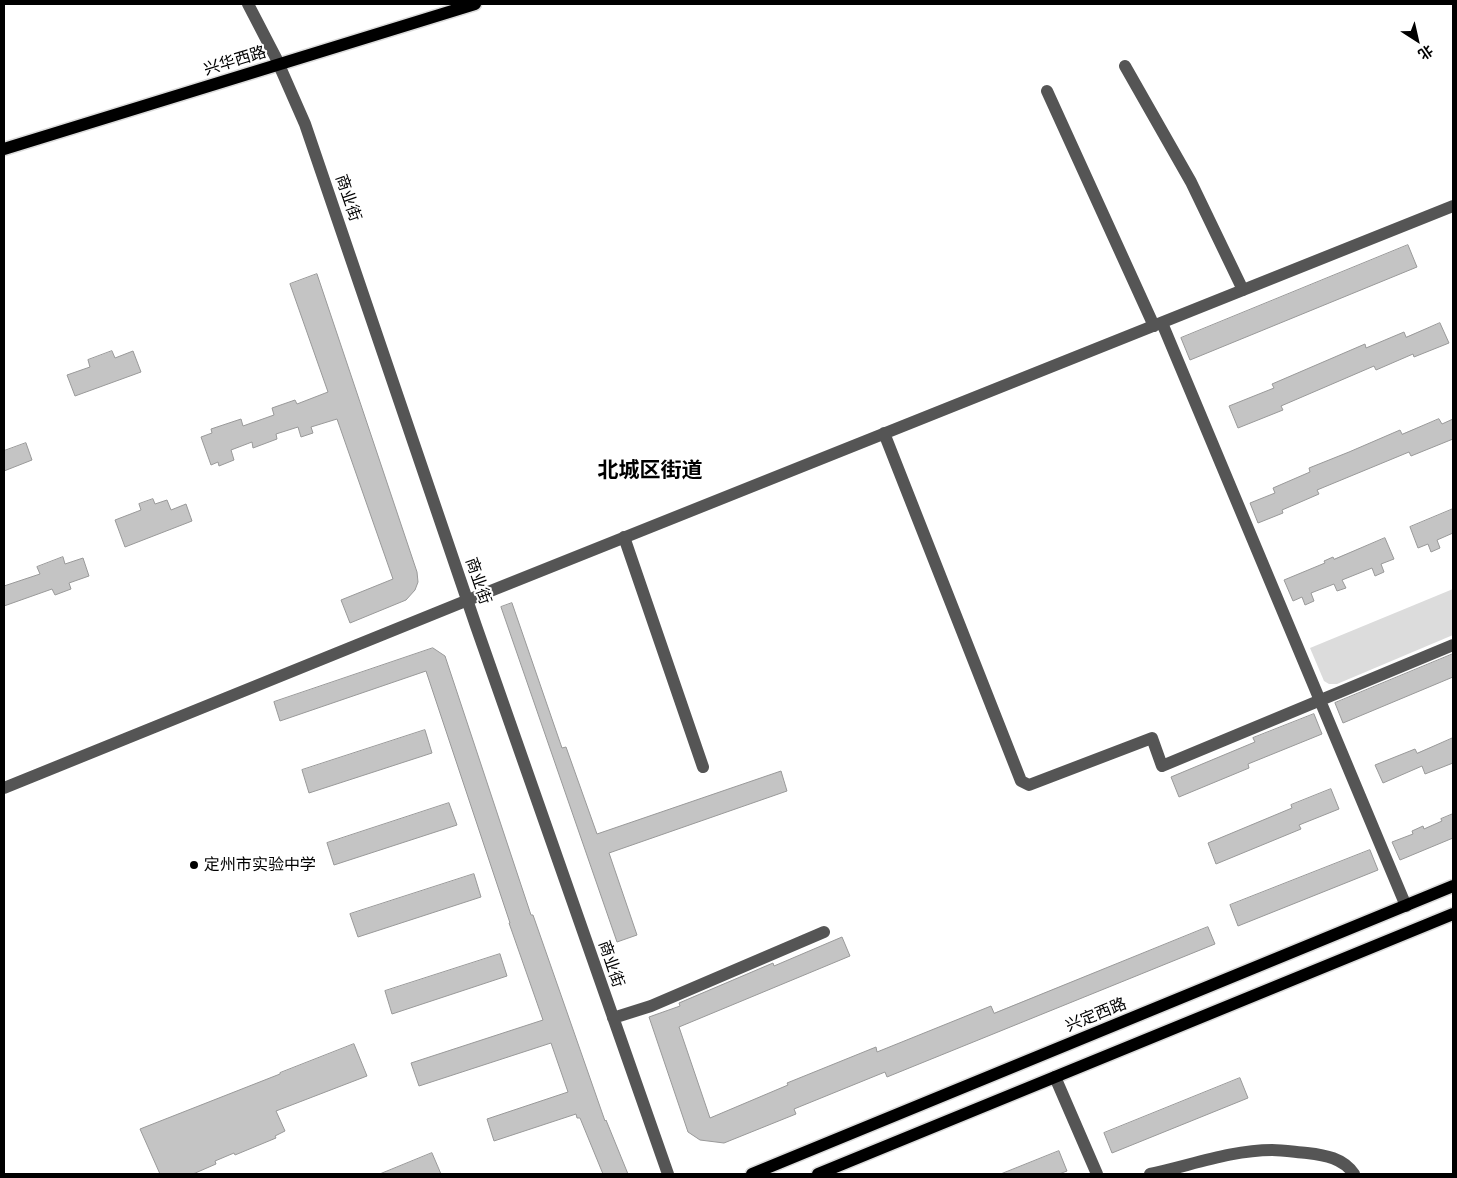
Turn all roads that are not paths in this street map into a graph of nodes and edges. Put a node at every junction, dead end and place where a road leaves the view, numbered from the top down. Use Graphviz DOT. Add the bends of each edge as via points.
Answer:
graph roads {
  1 [pos="248,4"];
  2 [pos="475,4"];
  3 [pos="279,64"];
  4 [pos="1125,66"];
  5 [pos="1047,91"];
  6 [pos="4,149"];
  7 [pos="1453,206"];
  8 [pos="1243,290"];
  9 [pos="1158,324"];
  10 [pos="884,434"];
  11 [pos="624,537"];
  12 [pos="468,600"];
  13 [pos="1453,645"];
  14 [pos="1320,700"];
  15 [pos="703,766"];
  16 [pos="4,788"];
  17 [pos="1453,886"];
  18 [pos="1406,906"];
  19 [pos="1453,914"];
  20 [pos="824,932"];
  21 [pos="613,1018"];
  22 [pos="1055,1077"];
  23 [pos="668,1174"];
  24 [pos="752,1174"];
  25 [pos="818,1174"];
  26 [pos="1097,1174"];
  27 [pos="1150,1174"];
  28 [pos="1354,1174"];
  1 -- 3 [label="street, 商业街"];
  2 -- 3 [label="main road, 兴华西路"];
  3 -- 6 [label="main road, 兴华西路"];
  3 -- 12 [label="street, 商业街" via="305,124"];
  4 -- 8 [label="street" via="1191,182"];
  5 -- 9 [label="street"];
  7 -- 8 [label="street"];
  8 -- 9 [label="street"];
  9 -- 10 [label="street"];
  9 -- 14 [label="street"];
  10 -- 11 [label="street"];
  10 -- 14 [label="street" via="1021,781 1029,785 1152,738 1162,766"];
  11 -- 12 [label="street"];
  11 -- 15 [label="street"];
  12 -- 16 [label="street"];
  12 -- 21 [label="street, 商业街"];
  13 -- 14 [label="street"];
  14 -- 18 [label="street"];
  17 -- 18 [label="main road, 兴定西路"];
  18 -- 24 [label="main road, 兴定西路"];
  19 -- 22 [label="main road"];
  20 -- 21 [label="street" via="651,1006"];
  21 -- 23 [label="street, 商业街"];
  22 -- 25 [label="main road"];
  22 -- 26 [label="street"];
  27 -- 28 [label="street" via="1232,1155 1271,1150 1336,1159"];
}
